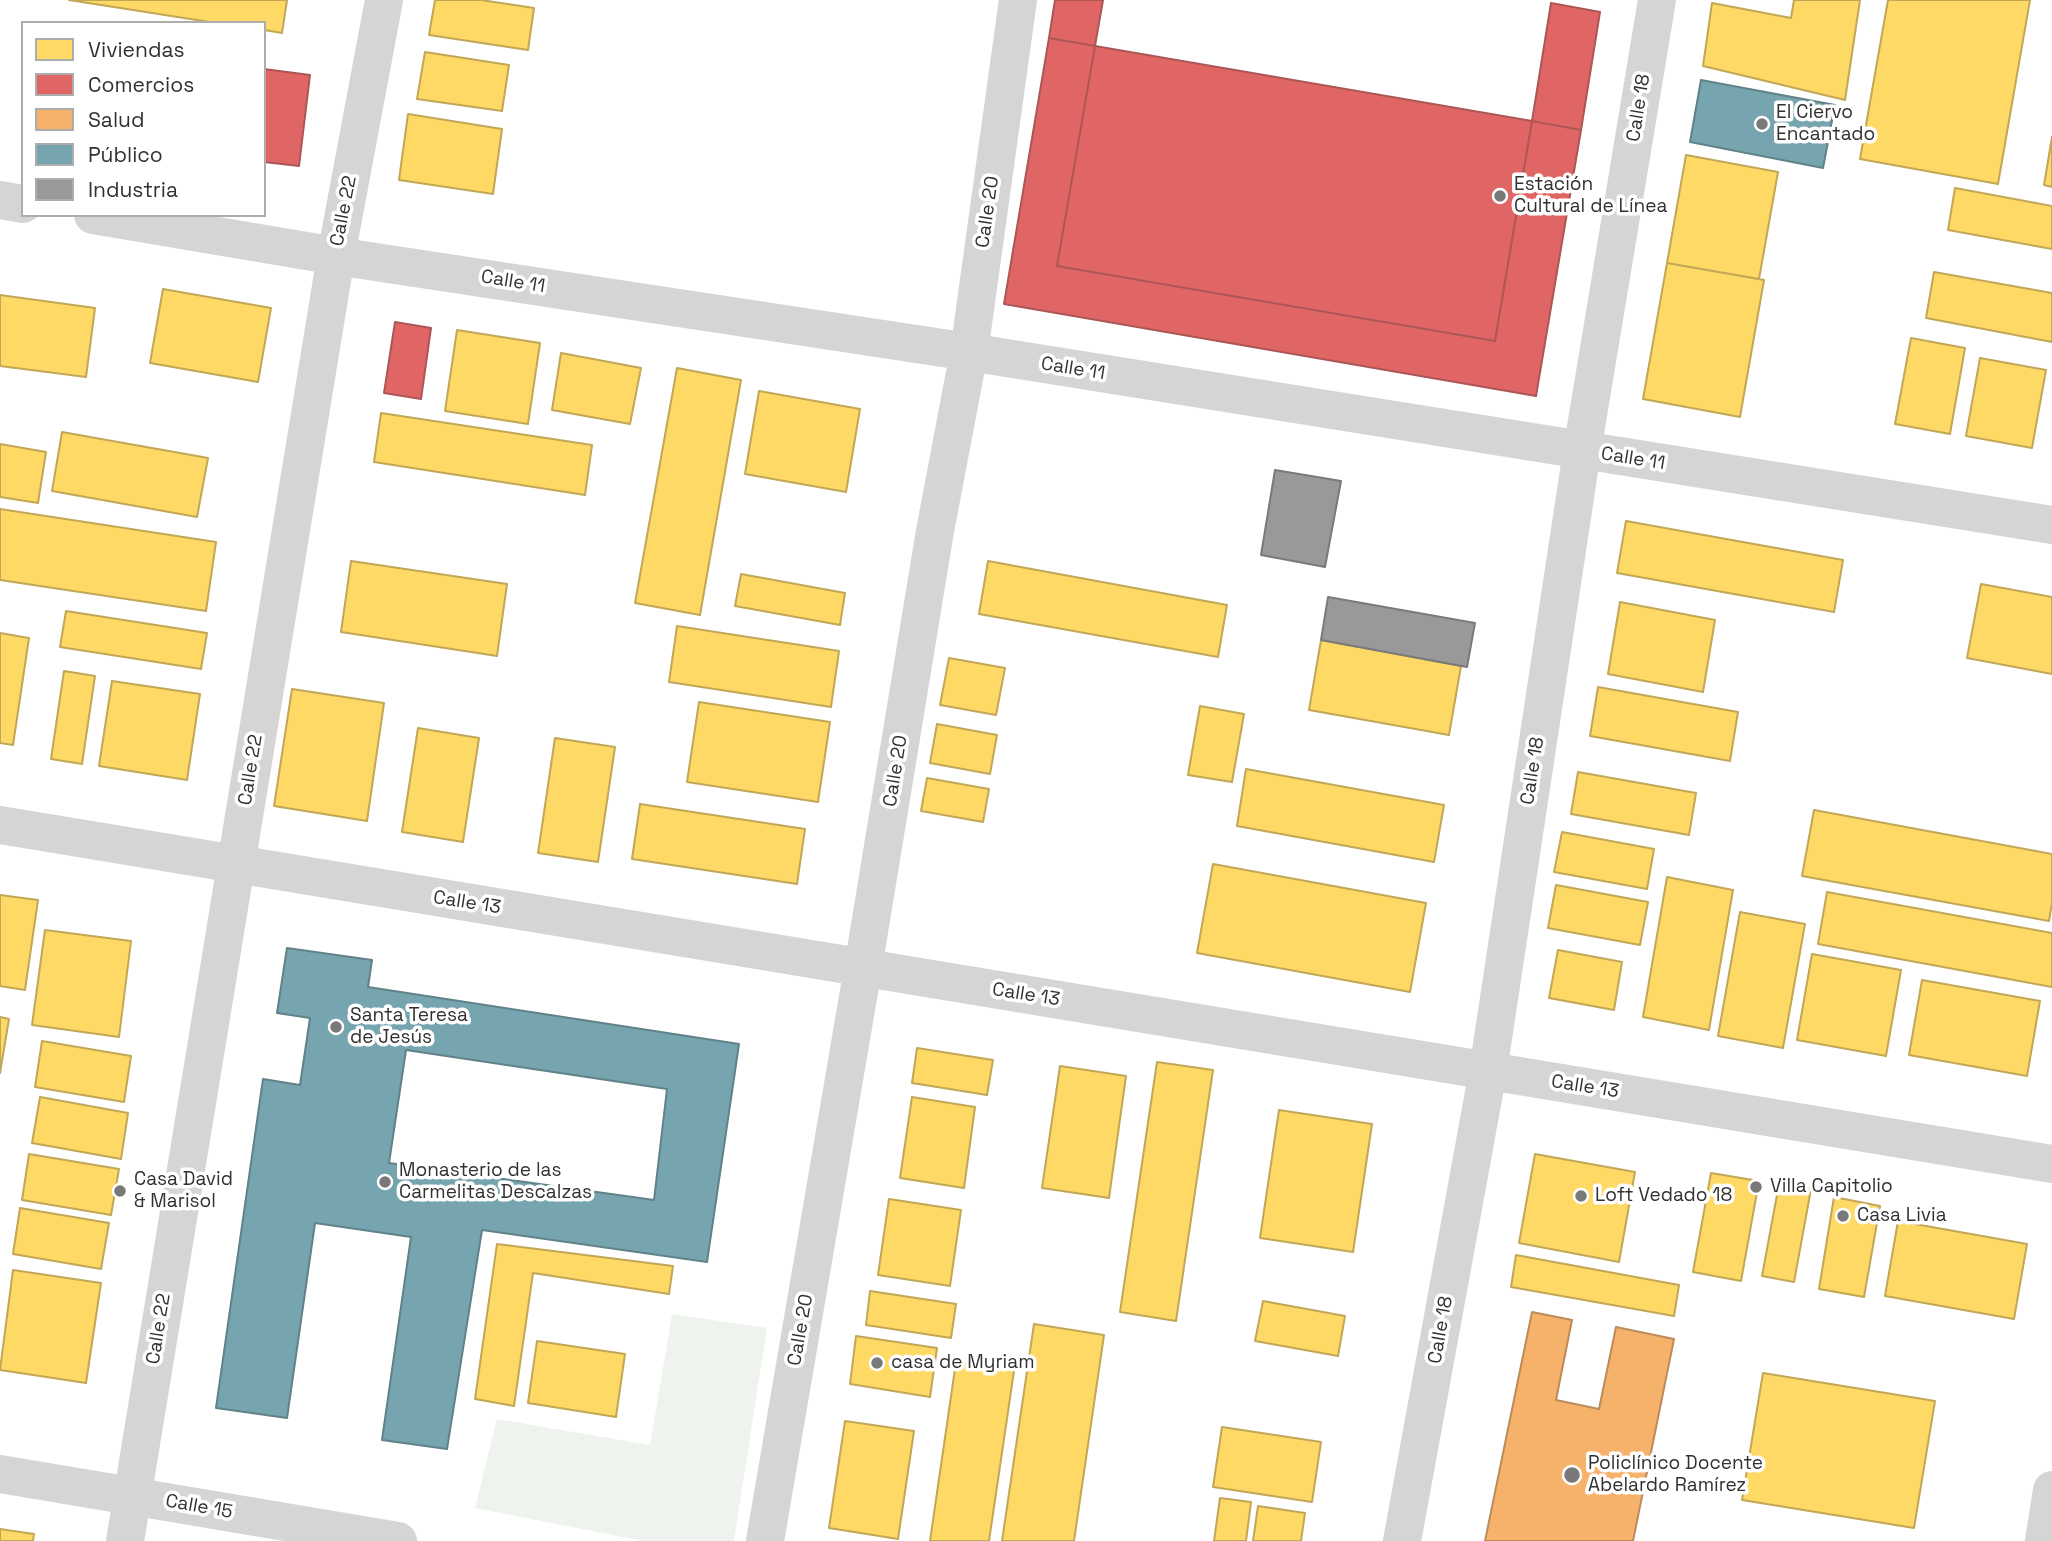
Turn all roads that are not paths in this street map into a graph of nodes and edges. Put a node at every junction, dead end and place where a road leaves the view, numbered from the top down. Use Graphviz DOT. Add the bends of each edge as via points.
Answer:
graph roads {
  1 [pos="384,0"];
  2 [pos="1018,0"];
  3 [pos="1657,0"];
  4 [pos="0,200"];
  5 [pos="21,204"];
  6 [pos="105,217"];
  7 [pos="336,256"];
  8 [pos="969,352"];
  9 [pos="1582,451"];
  10 [pos="2052,525"];
  11 [pos="0,825"];
  12 [pos="235,864"];
  13 [pos="863,968"];
  14 [pos="1488,1071"];
  15 [pos="2052,1164"];
  16 [pos="0,1474"];
  17 [pos="2052,1490"];
  18 [pos="132,1496"];
  19 [pos="125,1541"];
  20 [pos="398,1541"];
  21 [pos="765,1541"];
  22 [pos="1402,1541"];
  23 [pos="2044,1541"];
  1 -- 7 [label="street, Calle 22"];
  2 -- 8 [label="street, Calle 20"];
  3 -- 9 [label="street, Calle 18"];
  4 -- 5 [label="street"];
  6 -- 7 [label="street, Calle 11"];
  7 -- 8 [label="street, Calle 11"];
  7 -- 12 [label="street, Calle 22"];
  8 -- 9 [label="street, Calle 11"];
  8 -- 13 [label="street, Calle 20"];
  9 -- 10 [label="street, Calle 11"];
  9 -- 14 [label="street, Calle 18"];
  11 -- 12 [label="street, Calle 13"];
  12 -- 13 [label="street, Calle 13"];
  12 -- 18 [label="street, Calle 22"];
  13 -- 14 [label="street, Calle 13"];
  13 -- 21 [label="street, Calle 20"];
  14 -- 15 [label="street, Calle 13"];
  14 -- 22 [label="street, Calle 18"];
  16 -- 18 [label="street, Calle 15"];
  17 -- 23 [label="street"];
  18 -- 19 [label="street, Calle 22"];
  18 -- 20 [label="street, Calle 15"];
}
